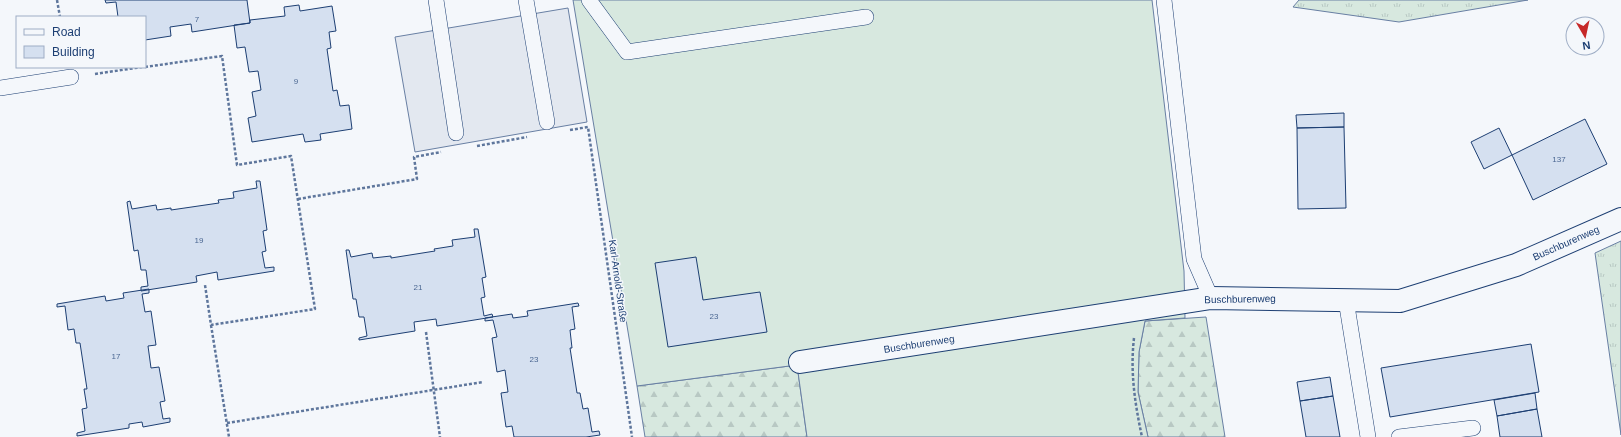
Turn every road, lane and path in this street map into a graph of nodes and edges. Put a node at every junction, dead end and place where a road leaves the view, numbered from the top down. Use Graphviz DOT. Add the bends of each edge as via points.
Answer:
graph roads {
  1 [pos="57,0"];
  2 [pos="436,0"];
  3 [pos="526,0"];
  4 [pos="589,0"];
  5 [pos="1164,0"];
  6 [pos="60,16"];
  7 [pos="866,18"];
  8 [pos="146,67"];
  9 [pos="137,68"];
  10 [pos="71,77"];
  11 [pos="0,88"];
  12 [pos="547,122"];
  13 [pos="564,131"];
  14 [pos="456,133"];
  15 [pos="534,136"];
  16 [pos="474,146"];
  17 [pos="444,152"];
  18 [pos="298,199"];
  19 [pos="1621,218"];
  20 [pos="205,285"];
  21 [pos="1211,298"];
  22 [pos="1346,300"];
  23 [pos="1147,308"];
  24 [pos="211,325"];
  25 [pos="426,332"];
  26 [pos="800,362"];
  27 [pos="483,382"];
  28 [pos="434,390"];
  29 [pos="227,423"];
  30 [pos="1473,428"];
  31 [pos="229,437"];
  32 [pos="440,437"];
  33 [pos="632,437"];
  34 [pos="1142,437"];
  35 [pos="1368,437"];
  36 [pos="1399,437"];
  1 -- 6 [label="path"];
  2 -- 14 [label="lane"];
  3 -- 12 [label="lane"];
  4 -- 7 [label="lane" via="626,52"];
  5 -- 21 [label="lane" via="1194,259"];
  8 -- 18 [label="path" via="222,56 237,165 291,156"];
  9 -- 10 [label="path"];
  10 -- 11 [label="lane"];
  13 -- 33 [label="path, Karl-Arnold-Straße" via="588,127"];
  15 -- 16 [label="path"];
  17 -- 18 [label="path" via="414,157 417,179"];
  18 -- 24 [label="path" via="315,309"];
  19 -- 22 [label="street, Buschburenweg" via="1516,265 1400,301"];
  20 -- 24 [label="path"];
  21 -- 22 [label="street, Buschburenweg"];
  21 -- 23 [label="street, Buschburenweg"];
  22 -- 35 [label="lane"];
  23 -- 26 [label="street, Buschburenweg"];
  23 -- 34 [label="path" via="1135,332 1132,356 1134,394"];
  24 -- 29 [label="path"];
  25 -- 28 [label="path"];
  27 -- 28 [label="path"];
  28 -- 29 [label="path"];
  28 -- 32 [label="path"];
  29 -- 31 [label="path"];
  30 -- 36 [label="lane"];
}
